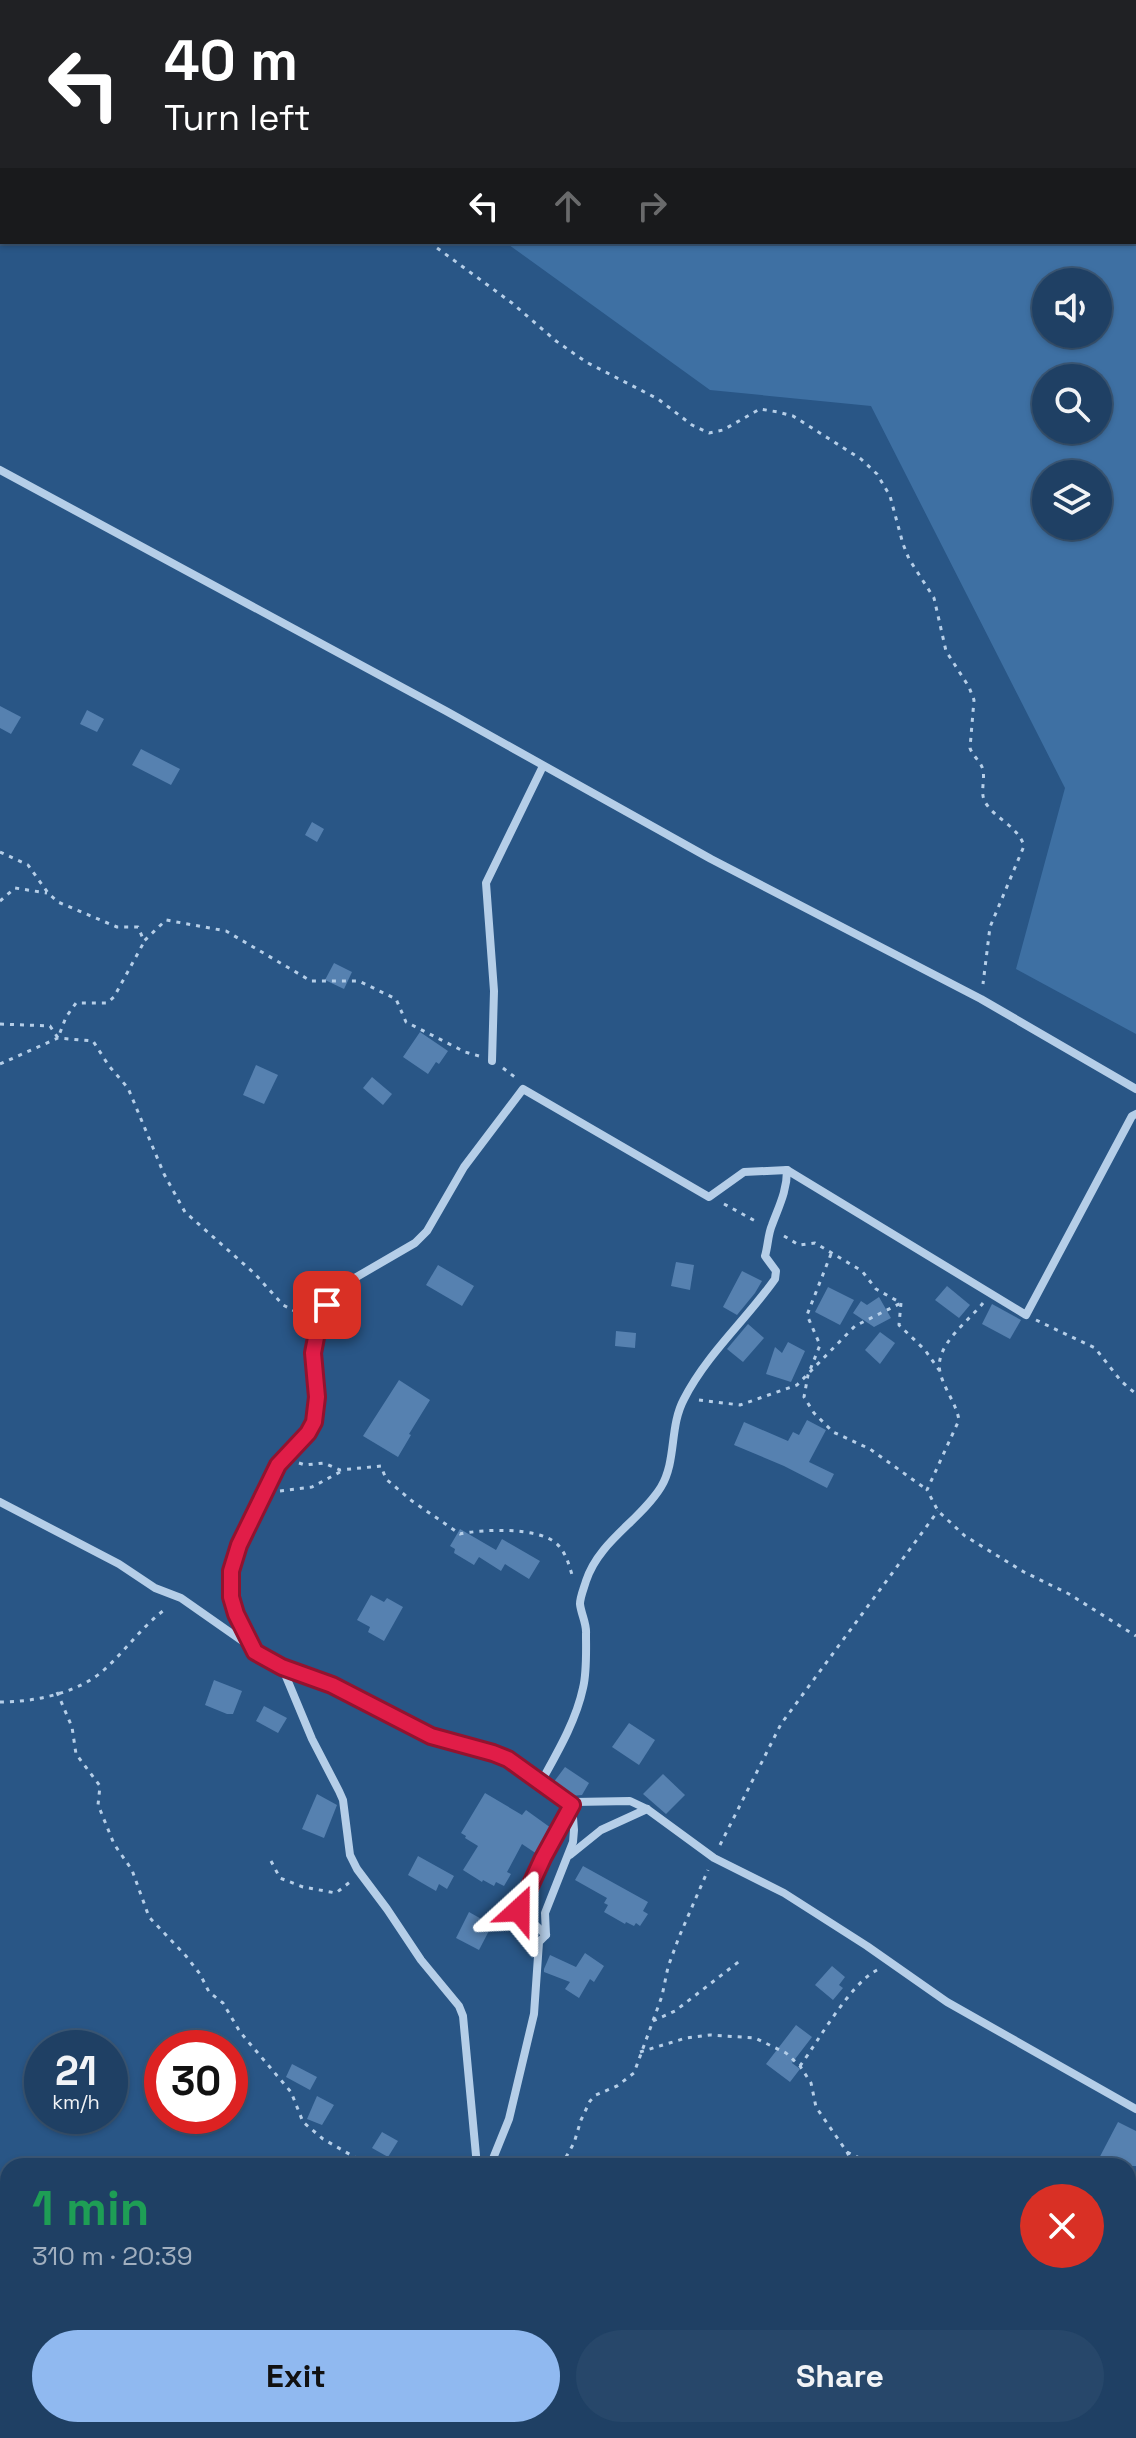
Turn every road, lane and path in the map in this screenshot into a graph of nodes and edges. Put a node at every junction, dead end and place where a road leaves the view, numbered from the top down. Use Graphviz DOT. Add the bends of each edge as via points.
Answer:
graph roads {
  1 [pos="432,244"];
  2 [pos="0,470"];
  3 [pos="543,766"];
  4 [pos="0,852"];
  5 [pos="48,893"];
  6 [pos="0,901"];
  7 [pos="144,941"];
  8 [pos="981,999"];
  9 [pos="0,1024"];
  10 [pos="58,1038"];
  11 [pos="492,1061"];
  12 [pos="0,1064"];
  13 [pos="523,1089"];
  14 [pos="1136,1089"];
  15 [pos="1136,1114"];
  16 [pos="787,1170"];
  17 [pos="709,1197"];
  18 [pos="770,1228"];
  19 [pos="831,1254"];
  20 [pos="991,1294"];
  21 [pos="901,1303"];
  22 [pos="1026,1315"];
  23 [pos="319,1322"];
  24 [pos="939,1370"];
  25 [pos="808,1375"];
  26 [pos="1136,1394"];
  27 [pos="684,1398"];
  28 [pos="285,1456"];
  29 [pos="343,1470"];
  30 [pos="927,1490"];
  31 [pos="264,1492"];
  32 [pos="0,1502"];
  33 [pos="938,1511"];
  34 [pos="181,1598"];
  35 [pos="580,1603"];
  36 [pos="1136,1636"];
  37 [pos="253,1648"];
  38 [pos="282,1667"];
  39 [pos="57,1692"];
  40 [pos="0,1702"];
  41 [pos="541,1782"];
  42 [pos="572,1805"];
  43 [pos="647,1809"];
  44 [pos="569,1855"];
  45 [pos="714,1858"];
  46 [pos="271,1861"];
  47 [pos="359,1872"];
  48 [pos="546,1935"];
  49 [pos="741,1960"];
  50 [pos="893,1964"];
  51 [pos="653,2021"];
  52 [pos="640,2052"];
  53 [pos="800,2066"];
  54 [pos="1136,2109"];
  55 [pos="847,2152"];
  56 [pos="356,2158"];
  57 [pos="476,2158"];
  58 [pos="493,2158"];
  59 [pos="566,2158"];
  60 [pos="850,2158"];
  61 [pos="859,2158"];
  1 -- 8 [label="path" via="586,362 658,399 692,425 709,433 760,409 778,412 793,416 877,474 890,496 909,559 934,598 946,651 974,700 970,748 983,767 983,798 1024,846 990,927"];
  2 -- 3 [label="street"];
  3 -- 8 [label="street"];
  3 -- 11 [label="street" via="486,883 494,991"];
  4 -- 5 [label="path" via="28,865"];
  5 -- 6 [label="path" via="15,888"];
  5 -- 7 [label="path" via="117,927 138,927"];
  7 -- 10 [label="path" via="114,997 107,1003 76,1003"];
  7 -- 11 [label="path" via="166,920 226,931 311,981 359,981 396,999 406,1022"];
  8 -- 14 [label="street"];
  9 -- 10 [label="path" via="50,1026"];
  10 -- 12 [label="path"];
  10 -- 23 [label="path" via="93,1041 128,1088 185,1212 283,1305"];
  11 -- 13 [label="path" via="517,1078"];
  13 -- 17 [label="street"];
  13 -- 23 [label="street" via="464,1167 427,1231 341,1286"];
  15 -- 22 [label="street"];
  16 -- 17 [label="street" via="744,1172"];
  16 -- 18 [label="street" via="781,1205"];
  16 -- 20 [label="street"];
  17 -- 18 [label="path"];
  18 -- 19 [label="path" via="799,1245 815,1243"];
  18 -- 27 [label="street" via="765,1256 776,1271 775,1279 717,1348"];
  19 -- 21 [label="path"];
  19 -- 25 [label="path" via="807,1315 820,1345"];
  20 -- 22 [label="street"];
  20 -- 24 [label="path" via="951,1337"];
  21 -- 24 [label="path" via="899,1325"];
  21 -- 25 [label="path" via="855,1326"];
  22 -- 26 [label="path" via="1095,1348"];
  23 -- 28 [label="street" via="313,1353 317,1408 308,1433"];
  24 -- 30 [label="path" via="959,1420"];
  25 -- 27 [label="path" via="797,1385 740,1405"];
  25 -- 30 [label="path" via="804,1397 833,1432 870,1449"];
  27 -- 35 [label="street" via="662,1484 598,1558"];
  28 -- 29 [label="path" via="305,1465 321,1463"];
  28 -- 31 [label="street"];
  29 -- 31 [label="path" via="312,1487"];
  29 -- 35 [label="path" via="381,1466 386,1479 460,1534 482,1529 545,1537 567,1558"];
  30 -- 33 [label="path"];
  31 -- 37 [label="street" via="231,1571 231,1597"];
  32 -- 34 [label="street"];
  33 -- 36 [label="path" via="984,1548"];
  33 -- 45 [label="path" via="781,1724"];
  34 -- 37 [label="street"];
  34 -- 39 [label="path" via="153,1618 89,1682"];
  35 -- 41 [label="street" via="587,1630 584,1687"];
  37 -- 38 [label="street"];
  38 -- 41 [label="street" via="332,1685 431,1736 508,1759"];
  38 -- 47 [label="street" via="343,1800 350,1855"];
  39 -- 40 [label="path"];
  39 -- 56 [label="path" via="72,1727 76,1754 97,1779 98,1805 132,1870 149,1917 186,1956 291,2092 303,2122"];
  41 -- 42 [label="street"];
  42 -- 43 [label="street" via="630,1801"];
  42 -- 44 [label="street"];
  42 -- 48 [label="street" via="519,1910"];
  43 -- 44 [label="street" via="608,1826"];
  43 -- 45 [label="street"];
  44 -- 48 [label="street" via="545,1913"];
  45 -- 50 [label="street" via="784,1893"];
  45 -- 51 [label="path" via="679,1937"];
  46 -- 47 [label="path" via="280,1878 336,1893"];
  47 -- 57 [label="street" via="459,2006"];
  48 -- 58 [label="street" via="539,1942 534,2014 516,2094"];
  49 -- 51 [label="path" via="675,2011"];
  50 -- 53 [label="path" via="869,1974 856,1988"];
  50 -- 54 [label="street" via="947,2002"];
  51 -- 52 [label="path"];
  52 -- 53 [label="path" via="703,2036 749,2037 786,2053"];
  52 -- 59 [label="path" via="631,2076 590,2101"];
  53 -- 55 [label="path" via="811,2083 816,2107"];
  55 -- 60 [label="path"];
  55 -- 61 [label="path"];
}
